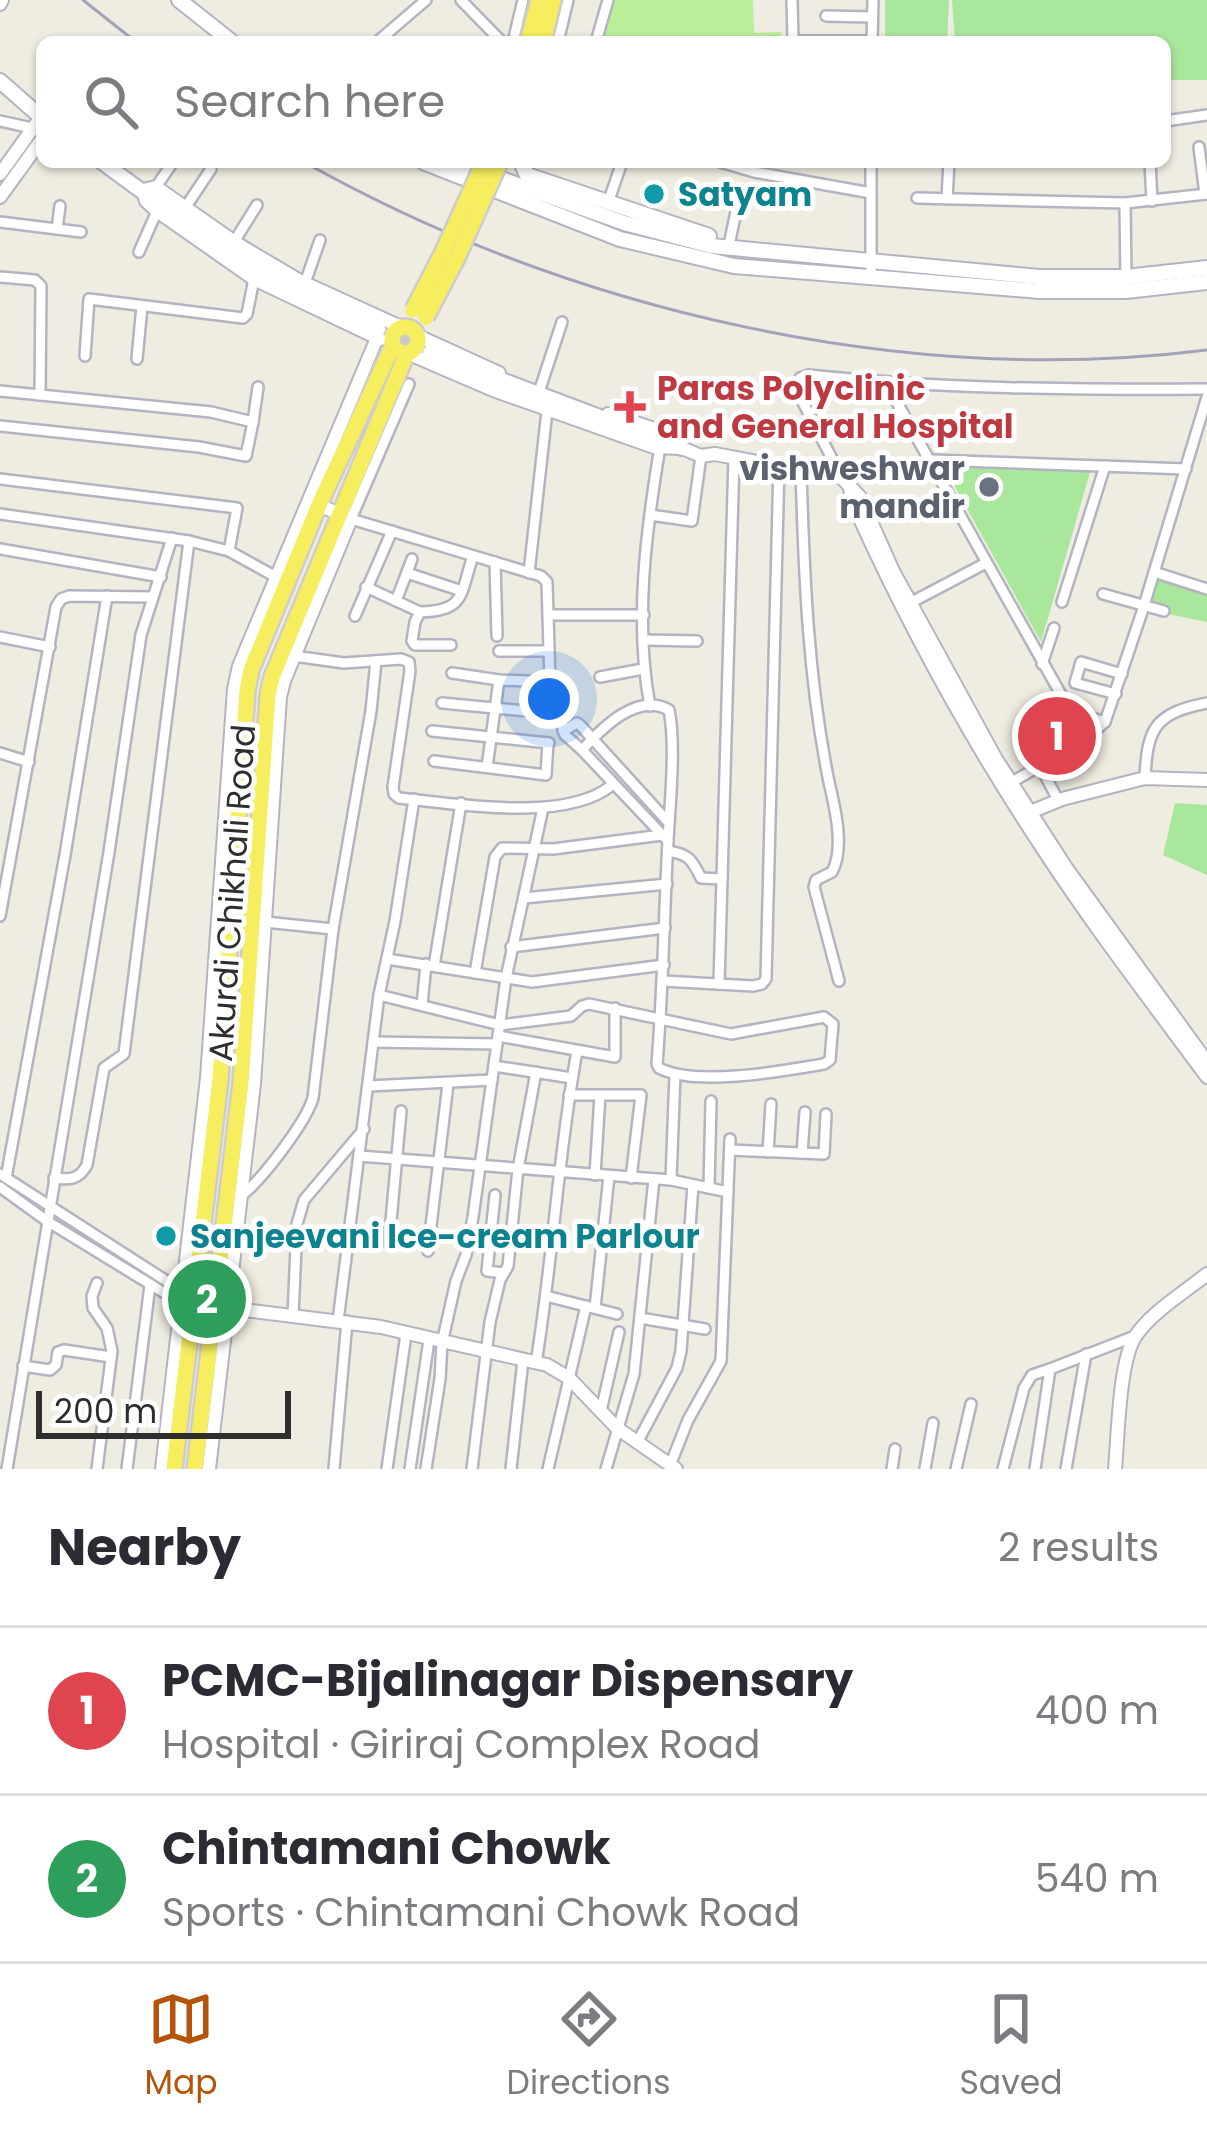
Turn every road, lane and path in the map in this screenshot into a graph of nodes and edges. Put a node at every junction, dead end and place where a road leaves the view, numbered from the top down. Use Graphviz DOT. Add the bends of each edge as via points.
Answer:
graph roads {
  1 [pos="179,0"];
  2 [pos="426,0"];
  3 [pos="461,0"];
  4 [pos="523,0"];
  5 [pos="538,0"];
  6 [pos="553,0"];
  7 [pos="568,0"];
  8 [pos="608,0"];
  9 [pos="792,0"];
  10 [pos="873,0"];
  11 [pos="826,16"];
  12 [pos="872,17"];
  13 [pos="222,36"];
  14 [pos="384,36"];
  15 [pos="496,36"];
  16 [pos="514,36"];
  17 [pos="529,36"];
  18 [pos="544,36"];
  19 [pos="559,36"];
  20 [pos="598,36"];
  21 [pos="793,36"];
  22 [pos="872,36"];
  23 [pos="0,81"];
  24 [pos="1207,115"];
  25 [pos="1171,120"];
  26 [pos="0,121"];
  27 [pos="36,122"];
  28 [pos="36,125"];
  29 [pos="36,129"];
  30 [pos="36,131"];
  31 [pos="1199,147"];
  32 [pos="112,168"];
  33 [pos="168,168"];
  34 [pos="438,168"];
  35 [pos="471,168"];
  36 [pos="481,168"];
  37 [pos="497,168"];
  38 [pos="524,168"];
  39 [pos="620,168"];
  40 [pos="745,168"];
  41 [pos="788,168"];
  42 [pos="872,168"];
  43 [pos="949,168"];
  44 [pos="1150,168"];
  45 [pos="211,169"];
  46 [pos="0,174"];
  47 [pos="786,178"];
  48 [pos="149,189"];
  49 [pos="871,193"];
  50 [pos="1206,194"];
  51 [pos="0,197"];
  52 [pos="917,198"];
  53 [pos="947,199"];
  54 [pos="1152,201"];
  55 [pos="738,202"];
  56 [pos="608,203"];
  57 [pos="1125,203"];
  58 [pos="257,205"];
  59 [pos="60,206"];
  60 [pos="185,208"];
  61 [pos="157,211"];
  62 [pos="0,222"];
  63 [pos="57,229"];
  64 [pos="81,232"];
  65 [pos="320,240"];
  66 [pos="233,242"];
  67 [pos="732,247"];
  68 [pos="140,252"];
  69 [pos="711,254"];
  70 [pos="1207,268"];
  71 [pos="871,269"];
  72 [pos="0,277"];
  73 [pos="254,279"];
  74 [pos="1207,282"];
  75 [pos="305,283"];
  76 [pos="1126,284"];
  77 [pos="142,306"];
  78 [pos="562,322"];
  79 [pos="412,323"];
  80 [pos="389,341"];
  81 [pos="430,353"];
  82 [pos="85,356"];
  83 [pos="137,358"];
  84 [pos="886,383"];
  85 [pos="409,384"];
  86 [pos="257,387"];
  87 [pos="540,389"];
  88 [pos="0,392"];
  89 [pos="1207,393"];
  90 [pos="40,394"];
  91 [pos="548,411"];
  92 [pos="253,422"];
  93 [pos="0,426"];
  94 [pos="659,447"];
  95 [pos="682,448"];
  96 [pos="701,456"];
  97 [pos="734,458"];
  98 [pos="931,460"];
  99 [pos="779,465"];
  100 [pos="1105,466"];
  101 [pos="1186,469"];
  102 [pos="802,470"];
  103 [pos="0,478"];
  104 [pos="846,483"];
  105 [pos="313,503"];
  106 [pos="0,514"];
  107 [pos="650,514"];
  108 [pos="345,516"];
  109 [pos="392,531"];
  110 [pos="172,538"];
  111 [pos="189,541"];
  112 [pos="0,549"];
  113 [pos="229,551"];
  114 [pos="473,556"];
  115 [pos="412,559"];
  116 [pos="495,562"];
  117 [pos="986,563"];
  118 [pos="1154,572"];
  119 [pos="407,573"];
  120 [pos="530,573"];
  121 [pos="161,577"];
  122 [pos="276,577"];
  123 [pos="366,587"];
  124 [pos="1207,589"];
  125 [pos="462,591"];
  126 [pos="1103,594"];
  127 [pos="107,596"];
  128 [pos="152,597"];
  129 [pos="396,601"];
  130 [pos="1062,602"];
  131 [pos="910,603"];
  132 [pos="1144,606"];
  133 [pos="1164,611"];
  134 [pos="420,612"];
  135 [pos="549,615"];
  136 [pos="644,615"];
  137 [pos="355,616"];
  138 [pos="1054,628"];
  139 [pos="497,636"];
  140 [pos="0,637"];
  141 [pos="644,640"];
  142 [pos="697,640"];
  143 [pos="451,645"];
  144 [pos="50,647"];
  145 [pos="500,651"];
  146 [pos="549,651"];
  147 [pos="294,656"];
  148 [pos="376,661"];
  149 [pos="1042,664"];
  150 [pos="643,669"];
  151 [pos="452,673"];
  152 [pos="1122,674"];
  153 [pos="600,677"];
  154 [pos="499,680"];
  155 [pos="550,682"];
  156 [pos="1116,694"];
  157 [pos="442,703"];
  158 [pos="1207,704"];
  159 [pos="650,706"];
  160 [pos="495,710"];
  161 [pos="557,714"];
  162 [pos="1078,714"];
  163 [pos="1105,722"];
  164 [pos="432,731"];
  165 [pos="564,733"];
  166 [pos="491,736"];
  167 [pos="592,739"];
  168 [pos="1086,739"];
  169 [pos="548,743"];
  170 [pos="582,750"];
  171 [pos="0,754"];
  172 [pos="434,761"];
  173 [pos="28,762"];
  174 [pos="1040,766"];
  175 [pos="487,767"];
  176 [pos="1145,778"];
  177 [pos="1207,780"];
  178 [pos="612,784"];
  179 [pos="1007,785"];
  180 [pos="414,799"];
  181 [pos="1058,800"];
  182 [pos="461,803"];
  183 [pos="543,808"];
  184 [pos="1026,814"];
  185 [pos="669,823"];
  186 [pos="666,842"];
  187 [pos="536,850"];
  188 [pos="5,852"];
  189 [pos="722,879"];
  190 [pos="667,884"];
  191 [pos="524,898"];
  192 [pos="0,915"];
  193 [pos="265,922"];
  194 [pos="665,928"];
  195 [pos="333,929"];
  196 [pos="511,947"];
  197 [pos="387,959"];
  198 [pos="430,965"];
  199 [pos="664,965"];
  200 [pos="475,973"];
  201 [pos="506,978"];
  202 [pos="839,981"];
  203 [pos="663,982"];
  204 [pos="719,984"];
  205 [pos="379,995"];
  206 [pos="422,1006"];
  207 [pos="615,1008"];
  208 [pos="661,1019"];
  209 [pos="498,1035"];
  210 [pos="373,1042"];
  211 [pos="577,1051"];
  212 [pos="1207,1062"];
  213 [pos="494,1066"];
  214 [pos="536,1072"];
  215 [pos="675,1074"];
  216 [pos="1207,1077"];
  217 [pos="572,1078"];
  218 [pos="492,1080"];
  219 [pos="448,1084"];
  220 [pos="368,1086"];
  221 [pos="569,1095"];
  222 [pos="600,1095"];
  223 [pos="711,1101"];
  224 [pos="771,1105"];
  225 [pos="401,1111"];
  226 [pos="805,1112"];
  227 [pos="826,1114"];
  228 [pos="364,1129"];
  229 [pos="768,1152"];
  230 [pos="802,1153"];
  231 [pos="359,1156"];
  232 [pos="396,1159"];
  233 [pos="438,1162"];
  234 [pos="479,1166"];
  235 [pos="518,1169"];
  236 [pos="557,1174"];
  237 [pos="596,1175"];
  238 [pos="609,1176"];
  239 [pos="54,1178"];
  240 [pos="632,1178"];
  241 [pos="654,1179"];
  242 [pos="670,1180"];
  243 [pos="2,1182"];
  244 [pos="693,1185"];
  245 [pos="710,1188"];
  246 [pos="728,1192"];
  247 [pos="495,1195"];
  248 [pos="239,1197"];
  249 [pos="0,1205"];
  250 [pos="49,1207"];
  251 [pos="47,1221"];
  252 [pos="388,1244"];
  253 [pos="428,1251"];
  254 [pos="462,1268"];
  255 [pos="487,1271"];
  256 [pos="504,1273"];
  257 [pos="1207,1274"];
  258 [pos="97,1283"];
  259 [pos="150,1285"];
  260 [pos="546,1296"];
  261 [pos="187,1300"];
  262 [pos="591,1307"];
  263 [pos="217,1309"];
  264 [pos="616,1314"];
  265 [pos="293,1316"];
  266 [pos="640,1318"];
  267 [pos="343,1321"];
  268 [pos="684,1325"];
  269 [pos="705,1329"];
  270 [pos="619,1332"];
  271 [pos="406,1334"];
  272 [pos="1135,1336"];
  273 [pos="435,1341"];
  274 [pos="487,1352"];
  275 [pos="1086,1354"];
  276 [pos="111,1357"];
  277 [pos="530,1361"];
  278 [pos="23,1366"];
  279 [pos="1050,1369"];
  280 [pos="569,1378"];
  281 [pos="971,1404"];
  282 [pos="601,1412"];
  283 [pos="933,1423"];
  284 [pos="617,1428"];
  285 [pos="638,1441"];
  286 [pos="895,1449"];
  287 [pos="667,1465"];
  288 [pos="7,1469"];
  289 [pos="97,1469"];
  290 [pos="127,1469"];
  291 [pos="162,1469"];
  292 [pos="174,1469"];
  293 [pos="194,1469"];
  294 [pos="208,1469"];
  295 [pos="334,1469"];
  296 [pos="387,1469"];
  297 [pos="410,1469"];
  298 [pos="427,1469"];
  299 [pos="472,1469"];
  300 [pos="511,1469"];
  301 [pos="548,1469"];
  302 [pos="605,1469"];
  303 [pos="892,1469"];
  304 [pos="926,1469"];
  305 [pos="956,1469"];
  306 [pos="1003,1469"];
  307 [pos="1035,1469"];
  308 [pos="1066,1469"];
  309 [pos="1115,1469"];
  1 -- 13 [label="main road"];
  2 -- 14 [label="street"];
  3 -- 15 [label="street"];
  4 -- 16 [label="street"];
  5 -- 17 [label="main road"];
  6 -- 18 [label="main road"];
  7 -- 19 [label="street"];
  8 -- 20 [label="street"];
  9 -- 21 [label="street"];
  10 -- 12 [label="street"];
  11 -- 12 [label="street"];
  12 -- 22 [label="street"];
  23 -- 27 [label="main road"];
  24 -- 25 [label="street"];
  26 -- 28 [label="street"];
  29 -- 46 [label="street"];
  30 -- 51 [label="street"];
  31 -- 50 [label="street"];
  32 -- 48 [label="main road"];
  33 -- 48 [label="street"];
  34 -- 69 [label="main road" via="620,239"];
  35 -- 69 [label="main road"];
  36 -- 79 [label="main road, bridge"];
  37 -- 79 [label="main road, bridge" via="457,258"];
  38 -- 56 [label="main road"];
  39 -- 56 [label="street"];
  40 -- 47 [label="street"];
  41 -- 47 [label="street"];
  42 -- 49 [label="street"];
  43 -- 53 [label="street"];
  44 -- 54 [label="street"];
  45 -- 60 [label="street"];
  47 -- 49 [label="street"];
  48 -- 60 [label="street"];
  48 -- 61 [label="street" via="146,202"];
  48 -- 80 [label="main road" via="200,230"];
  49 -- 71 [label="street"];
  50 -- 54 [label="street"];
  52 -- 53 [label="street"];
  53 -- 57 [label="street"];
  54 -- 57 [label="street"];
  55 -- 67 [label="street"];
  56 -- 67 [label="main road"];
  57 -- 76 [label="street"];
  58 -- 66 [label="street"];
  59 -- 63 [label="street"];
  60 -- 66 [label="street"];
  61 -- 68 [label="street"];
  61 -- 73 [label="street"];
  62 -- 63 [label="street"];
  63 -- 64 [label="street"];
  65 -- 75 [label="street"];
  66 -- 75 [label="street"];
  67 -- 69 [label="main road"];
  67 -- 71 [label="main road"];
  69 -- 71 [label="main road" via="734,266"];
  70 -- 76 [label="main road"];
  71 -- 76 [label="main road"];
  72 -- 90 [label="street" via="41,286"];
  73 -- 77 [label="street" via="243,319"];
  73 -- 80 [label="street"];
  74 -- 76 [label="main road"];
  75 -- 79 [label="street"];
  77 -- 82 [label="street" via="89,299"];
  77 -- 83 [label="street"];
  78 -- 87 [label="street"];
  79 -- 80 [label="main road"];
  79 -- 80 [label="main road" via="415,349"];
  79 -- 87 [label="street"];
  80 -- 91 [label="street"];
  80 -- 105 [label="main road, Akurdi Chikhali Road"];
  80 -- 108 [label="main road, Akurdi Chikhali Road"];
  81 -- 95 [label="main road"];
  84 -- 89 [label="street"];
  84 -- 98 [label="street"];
  84 -- 104 [label="street" via="808,375 796,383"];
  85 -- 108 [label="street"];
  86 -- 92 [label="street"];
  87 -- 95 [label="street" via="664,432"];
  88 -- 90 [label="street"];
  89 -- 101 [label="street"];
  90 -- 92 [label="street"];
  91 -- 94 [label="street"];
  91 -- 120 [label="street"];
  92 -- 93 [label="street" via="246,456"];
  94 -- 95 [label="street"];
  94 -- 107 [label="street"];
  95 -- 96 [label="street"];
  96 -- 97 [label="street"];
  96 -- 107 [label="street" via="692,520"];
  97 -- 99 [label="street"];
  97 -- 189 [label="street"];
  98 -- 100 [label="street"];
  98 -- 117 [label="street"];
  99 -- 102 [label="street"];
  99 -- 204 [label="street" via="766,979"];
  100 -- 101 [label="street"];
  100 -- 130 [label="street"];
  101 -- 118 [label="street"];
  102 -- 104 [label="street"];
  102 -- 202 [label="street" via="811,676 838,856 814,887"];
  103 -- 113 [label="street" via="237,508"];
  104 -- 131 [label="street"];
  104 -- 179 [label="street" via="885,575"];
  105 -- 108 [label="street"];
  105 -- 122 [label="street"];
  105 -- 261 [label="main road, Akurdi Chikhali Road" via="247,691 220,1080"];
  106 -- 110 [label="street"];
  107 -- 136 [label="street"];
  108 -- 109 [label="street"];
  108 -- 147 [label="street"];
  108 -- 263 [label="main road, Akurdi Chikhali Road" via="268,695"];
  109 -- 114 [label="street"];
  109 -- 123 [label="street"];
  110 -- 111 [label="street"];
  110 -- 121 [label="street"];
  111 -- 113 [label="street"];
  111 -- 239 [label="street" via="124,1054 104,1067 83,1172"];
  112 -- 121 [label="street"];
  113 -- 122 [label="street"];
  114 -- 116 [label="street"];
  114 -- 125 [label="street"];
  115 -- 119 [label="street"];
  116 -- 120 [label="street"];
  116 -- 139 [label="street"];
  117 -- 131 [label="street"];
  117 -- 149 [label="street"];
  118 -- 124 [label="street"];
  118 -- 132 [label="street"];
  119 -- 125 [label="street"];
  119 -- 129 [label="street"];
  120 -- 135 [label="street" via="548,582"];
  121 -- 128 [label="street"];
  122 -- 261 [label="street" via="234,689"];
  123 -- 129 [label="street"];
  123 -- 137 [label="street"];
  125 -- 134 [label="street" via="451,609"];
  126 -- 132 [label="street"];
  127 -- 128 [label="street"];
  127 -- 144 [label="street" via="61,599"];
  127 -- 243 [label="street"];
  128 -- 239 [label="street"];
  129 -- 134 [label="street"];
  131 -- 179 [label="street"];
  132 -- 133 [label="street"];
  132 -- 152 [label="street"];
  134 -- 143 [label="street" via="412,641"];
  135 -- 136 [label="street"];
  135 -- 146 [label="street"];
  136 -- 141 [label="street"];
  138 -- 149 [label="street"];
  140 -- 144 [label="street"];
  141 -- 142 [label="street"];
  141 -- 150 [label="street"];
  144 -- 173 [label="street"];
  145 -- 146 [label="street"];
  146 -- 155 [label="street"];
  147 -- 148 [label="street"];
  147 -- 193 [label="street" via="279,709"];
  148 -- 180 [label="street" via="411,665 393,787"];
  148 -- 195 [label="street"];
  149 -- 168 [label="street"];
  150 -- 153 [label="street"];
  150 -- 159 [label="street"];
  151 -- 154 [label="street"];
  152 -- 156 [label="street"];
  152 -- 156 [label="street" via="1081,662 1075,683"];
  154 -- 155 [label="street"];
  154 -- 160 [label="street"];
  155 -- 161 [label="street"];
  156 -- 163 [label="street"];
  157 -- 160 [label="street"];
  158 -- 176 [label="street" via="1171,713 1154,728"];
  159 -- 167 [label="street" via="612,719"];
  159 -- 185 [label="street" via="666,706 671,715"];
  160 -- 161 [label="street"];
  160 -- 166 [label="street"];
  161 -- 165 [label="street"];
  162 -- 163 [label="street"];
  163 -- 168 [label="street"];
  164 -- 166 [label="street"];
  165 -- 167 [label="street" via="578,723"];
  165 -- 169 [label="street"];
  165 -- 170 [label="street"];
  166 -- 169 [label="street"];
  166 -- 175 [label="street"];
  167 -- 170 [label="street"];
  167 -- 185 [label="street"];
  168 -- 174 [label="street"];
  169 -- 175 [label="street" via="546,775"];
  170 -- 178 [label="street"];
  171 -- 173 [label="street"];
  172 -- 175 [label="street"];
  173 -- 188 [label="street"];
  174 -- 179 [label="street"];
  174 -- 181 [label="street"];
  176 -- 177 [label="street"];
  176 -- 181 [label="street"];
  178 -- 183 [label="street" via="594,799"];
  178 -- 186 [label="street"];
  179 -- 184 [label="street"];
  180 -- 182 [label="street"];
  180 -- 197 [label="street"];
  181 -- 184 [label="street"];
  182 -- 183 [label="street"];
  182 -- 198 [label="street"];
  183 -- 187 [label="street"];
  184 -- 212 [label="street"];
  184 -- 216 [label="street" via="1060,874"];
  185 -- 186 [label="street"];
  186 -- 187 [label="street"];
  186 -- 189 [label="street" via="691,858 701,878"];
  186 -- 190 [label="street"];
  187 -- 191 [label="street"];
  187 -- 200 [label="street" via="498,851"];
  188 -- 192 [label="street"];
  189 -- 204 [label="street"];
  190 -- 191 [label="street"];
  190 -- 194 [label="street"];
  191 -- 196 [label="street"];
  193 -- 195 [label="street"];
  193 -- 248 [label="street"];
  194 -- 196 [label="street"];
  194 -- 199 [label="street"];
  195 -- 248 [label="street" via="310,1108"];
  196 -- 201 [label="street"];
  197 -- 198 [label="street"];
  197 -- 205 [label="street"];
  198 -- 200 [label="street"];
  198 -- 206 [label="street"];
  199 -- 201 [label="street" via="548,981"];
  199 -- 203 [label="street"];
  200 -- 201 [label="street"];
  201 -- 209 [label="street"];
  203 -- 204 [label="street"];
  203 -- 208 [label="street"];
  205 -- 206 [label="street"];
  205 -- 210 [label="street"];
  206 -- 209 [label="street"];
  207 -- 208 [label="street"];
  207 -- 209 [label="street" via="589,1004"];
  207 -- 211 [label="street" via="615,1058"];
  208 -- 215 [label="street" via="657,1064"];
  208 -- 215 [label="street" via="731,1034 817,1017 832,1024 824,1064 752,1076"];
  209 -- 210 [label="street"];
  209 -- 211 [label="street"];
  209 -- 213 [label="street"];
  210 -- 220 [label="street"];
  211 -- 217 [label="street"];
  213 -- 214 [label="street"];
  213 -- 218 [label="street"];
  214 -- 217 [label="street"];
  214 -- 235 [label="street"];
  215 -- 242 [label="street"];
  217 -- 221 [label="street"];
  218 -- 219 [label="street"];
  218 -- 234 [label="street"];
  219 -- 220 [label="street"];
  219 -- 233 [label="street"];
  220 -- 228 [label="street"];
  221 -- 222 [label="street"];
  221 -- 236 [label="street"];
  222 -- 237 [label="street"];
  222 -- 240 [label="street" via="640,1095"];
  223 -- 245 [label="street"];
  224 -- 229 [label="street"];
  225 -- 232 [label="street"];
  226 -- 230 [label="street"];
  227 -- 230 [label="street" via="824,1154"];
  228 -- 231 [label="street"];
  228 -- 265 [label="street" via="300,1210"];
  229 -- 230 [label="street"];
  229 -- 246 [label="street" via="730,1144"];
  231 -- 232 [label="street"];
  231 -- 267 [label="street"];
  232 -- 233 [label="street"];
  232 -- 252 [label="street"];
  233 -- 234 [label="street"];
  233 -- 253 [label="street"];
  234 -- 235 [label="street"];
  234 -- 254 [label="street"];
  235 -- 236 [label="street"];
  235 -- 256 [label="street"];
  236 -- 237 [label="street"];
  236 -- 260 [label="street"];
  237 -- 238 [label="street"];
  238 -- 240 [label="street"];
  238 -- 262 [label="street"];
  239 -- 250 [label="street"];
  240 -- 241 [label="street"];
  241 -- 242 [label="street"];
  241 -- 266 [label="street"];
  242 -- 244 [label="street"];
  243 -- 249 [label="street"];
  243 -- 250 [label="street"];
  243 -- 251 [label="street"];
  244 -- 245 [label="street"];
  244 -- 268 [label="street"];
  245 -- 246 [label="street"];
  246 -- 287 [label="street" via="721,1361"];
  247 -- 255 [label="street"];
  248 -- 263 [label="street"];
  250 -- 251 [label="street"];
  250 -- 261 [label="street"];
  251 -- 259 [label="street"];
  251 -- 278 [label="street"];
  254 -- 255 [label="street"];
  254 -- 273 [label="street"];
  255 -- 256 [label="street"];
  256 -- 274 [label="street"];
  257 -- 272 [label="street"];
  258 -- 276 [label="street" via="93,1308 107,1328"];
  259 -- 261 [label="street"];
  259 -- 290 [label="street"];
  260 -- 262 [label="street"];
  260 -- 277 [label="street"];
  261 -- 263 [label="street"];
  261 -- 291 [label="street"];
  261 -- 292 [label="main road, Akurdi Chikhali Road"];
  262 -- 264 [label="street"];
  262 -- 280 [label="street"];
  263 -- 265 [label="street"];
  263 -- 293 [label="main road, Akurdi Chikhali Road"];
  263 -- 294 [label="street"];
  265 -- 267 [label="street"];
  266 -- 268 [label="street"];
  266 -- 284 [label="street"];
  267 -- 271 [label="street"];
  267 -- 295 [label="street"];
  268 -- 269 [label="street"];
  268 -- 285 [label="street" via="677,1368"];
  270 -- 282 [label="street"];
  271 -- 273 [label="street"];
  271 -- 296 [label="street"];
  272 -- 275 [label="street"];
  272 -- 309 [label="street"];
  273 -- 274 [label="street"];
  273 -- 297 [label="street"];
  273 -- 298 [label="street" via="440,1379"];
  274 -- 277 [label="street"];
  274 -- 299 [label="street"];
  275 -- 279 [label="street"];
  275 -- 308 [label="street"];
  276 -- 278 [label="street" via="64,1350 50,1370"];
  276 -- 289 [label="street"];
  277 -- 280 [label="street"];
  277 -- 300 [label="street"];
  278 -- 288 [label="street"];
  279 -- 306 [label="street" via="1024,1388"];
  279 -- 307 [label="street"];
  280 -- 282 [label="street"];
  280 -- 301 [label="street"];
  281 -- 305 [label="street"];
  282 -- 284 [label="street"];
  283 -- 304 [label="street"];
  284 -- 285 [label="street"];
  284 -- 302 [label="street"];
  285 -- 287 [label="street"];
  286 -- 303 [label="street"];
}
